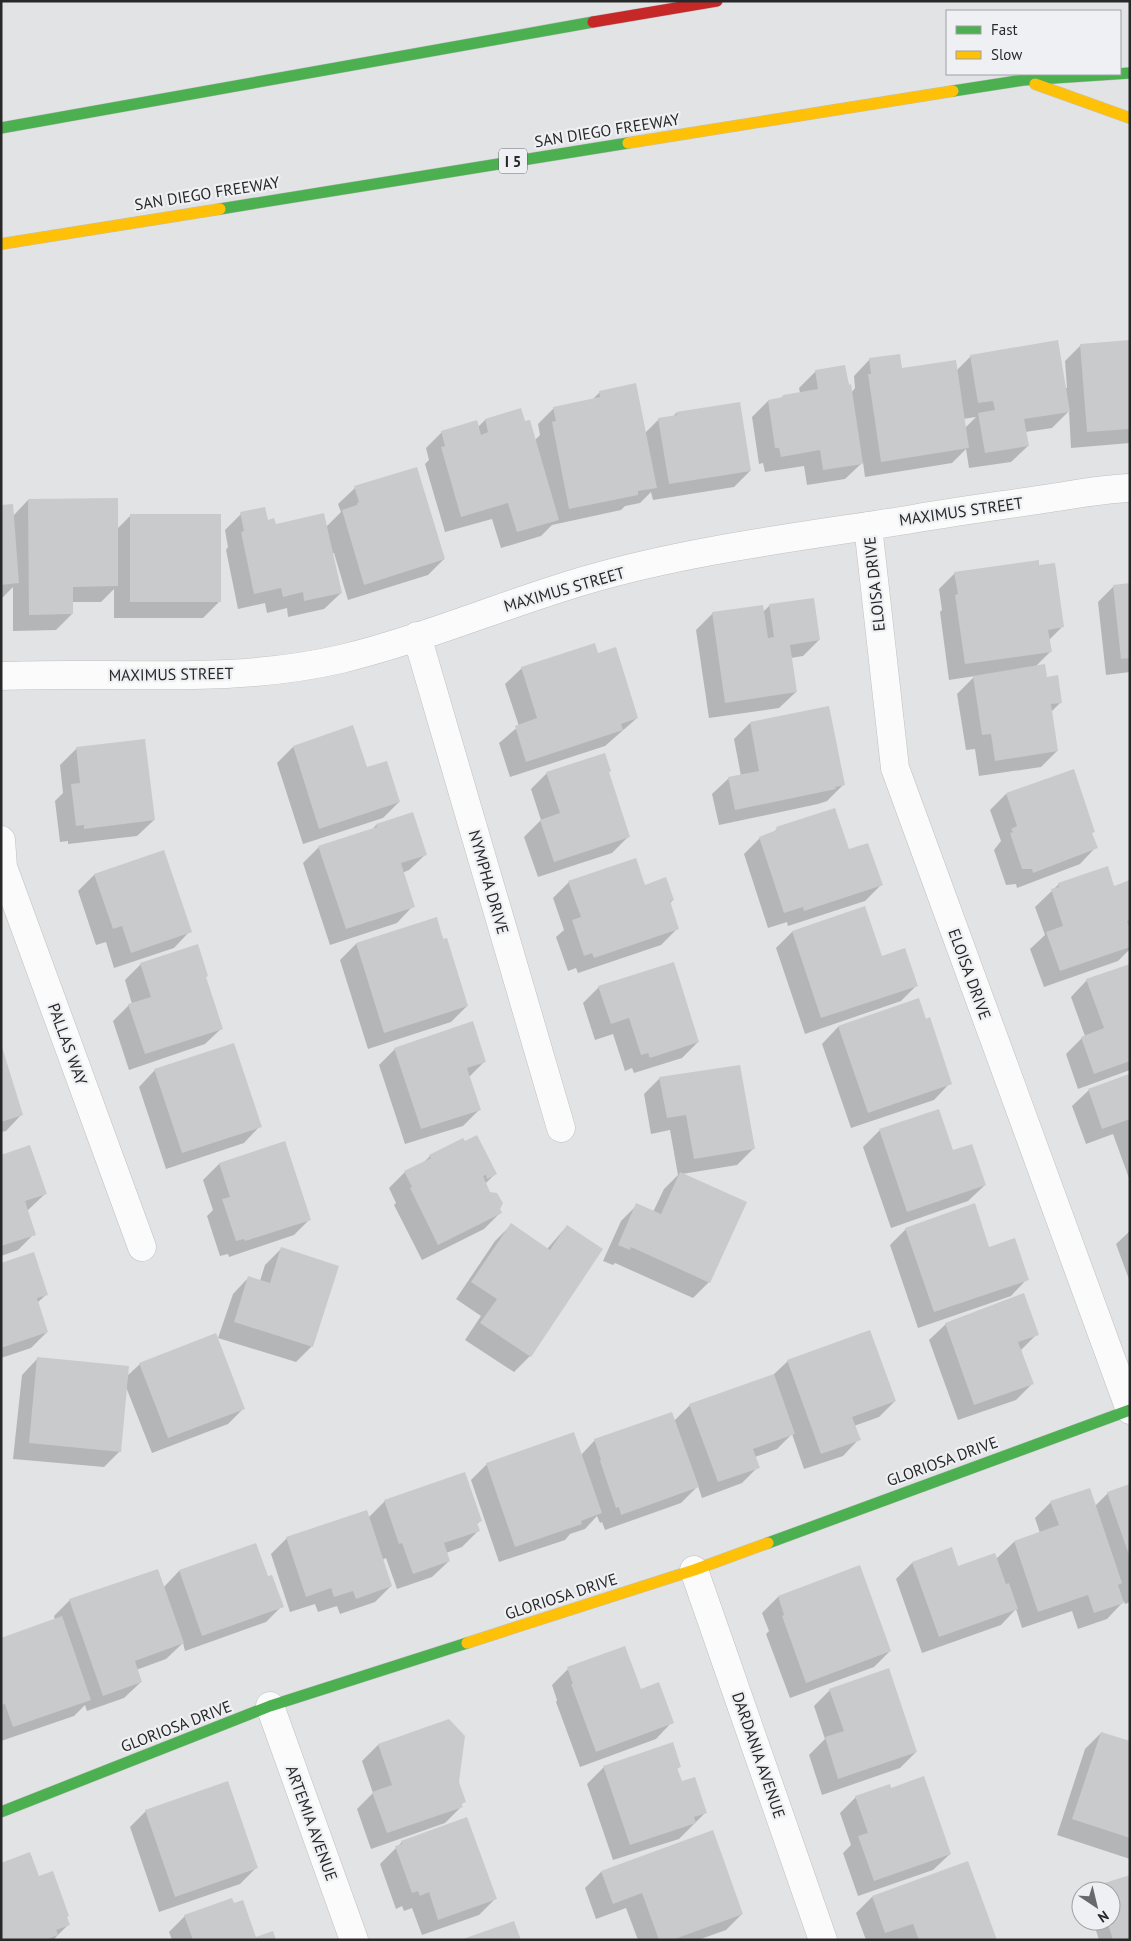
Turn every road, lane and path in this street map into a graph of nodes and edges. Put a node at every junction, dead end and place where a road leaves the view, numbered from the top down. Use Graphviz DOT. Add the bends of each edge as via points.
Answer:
graph roads {
  1 [pos="717,1"];
  2 [pos="1100,75"];
  3 [pos="1024,80"];
  4 [pos="1130,118"];
  5 [pos="1,128"];
  6 [pos="1,244"];
  7 [pos="1130,488"];
  8 [pos="868,526"];
  9 [pos="417,636"];
  10 [pos="1,676"];
  11 [pos="1,840"];
  12 [pos="561,1128"];
  13 [pos="142,1246"];
  14 [pos="1130,1410"];
  15 [pos="694,1570"];
  16 [pos="270,1706"];
  17 [pos="1,1812"];
  18 [pos="354,1940"];
  19 [pos="823,1940"];
  1 -- 5 [label="main road"];
  2 -- 3 [label="main road, SAN DIEGO FREEWAY / I 5"];
  3 -- 4 [label="main road"];
  3 -- 6 [label="main road, SAN DIEGO FREEWAY / I 5"];
  7 -- 8 [label="street, MAXIMUS STREET"];
  8 -- 9 [label="street, MAXIMUS STREET" via="679,558 585,581"];
  8 -- 14 [label="street, ELOISA DRIVE" via="895,768"];
  9 -- 10 [label="street, MAXIMUS STREET" via="341,659 276,670 208,676"];
  9 -- 12 [label="street, NYMPHA DRIVE"];
  11 -- 13 [label="street, PALLAS WAY" via="3,867"];
  14 -- 15 [label="main road, GLORIOSA DRIVE"];
  15 -- 16 [label="main road, GLORIOSA DRIVE"];
  15 -- 19 [label="street, DARDANIA AVENUE"];
  16 -- 17 [label="main road, GLORIOSA DRIVE"];
  16 -- 18 [label="street, ARTEMIA AVENUE"];
}
